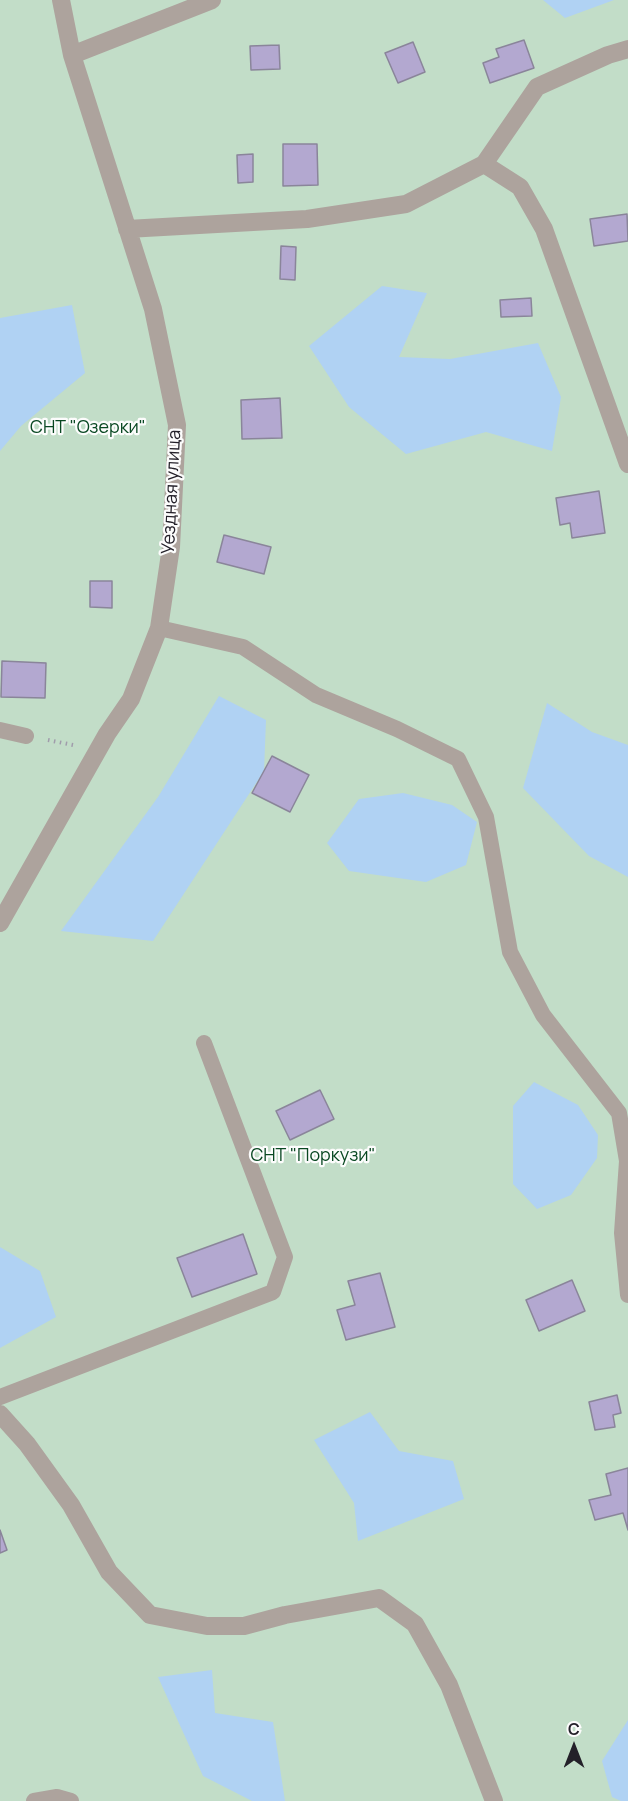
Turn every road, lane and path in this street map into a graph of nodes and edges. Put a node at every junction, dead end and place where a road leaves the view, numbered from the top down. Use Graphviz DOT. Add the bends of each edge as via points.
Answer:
graph roads {
  1 [pos="61,0"];
  2 [pos="212,0"];
  3 [pos="628,49"];
  4 [pos="72,55"];
  5 [pos="484,164"];
  6 [pos="127,229"];
  7 [pos="628,464"];
  8 [pos="159,628"];
  9 [pos="0,730"];
  10 [pos="26,735"];
  11 [pos="98,750"];
  12 [pos="0,923"];
  13 [pos="204,1043"];
  14 [pos="628,1295"];
  15 [pos="0,1397"];
  16 [pos="0,1414"];
  17 [pos="34,1801"];
  18 [pos="71,1801"];
  19 [pos="494,1801"];
  1 -- 4 [label="street, Уездная улица"];
  2 -- 4 [label="street"];
  3 -- 5 [label="street" via="537,87"];
  4 -- 6 [label="street, Уездная улица"];
  5 -- 6 [label="street" via="406,204 307,219"];
  5 -- 7 [label="street" via="520,187 544,229"];
  6 -- 8 [label="street, Уездная улица" via="153,309 177,425 171,547"];
  8 -- 11 [label="street, Уездная улица" via="131,699"];
  8 -- 14 [label="lane" via="243,647 316,695 458,759 486,817 510,952 543,1015 619,1113 627,1161 622,1233"];
  9 -- 10 [label="lane"];
  10 -- 11 [label="path"];
  11 -- 12 [label="street, Уездная улица"];
  13 -- 15 [label="lane" via="285,1257 273,1292"];
  16 -- 19 [label="street" via="27,1444 70,1505 109,1572 150,1615 207,1626 244,1626 379,1598 415,1624 448,1685"];
  17 -- 18 [label="lane" via="57,1797"];
}
